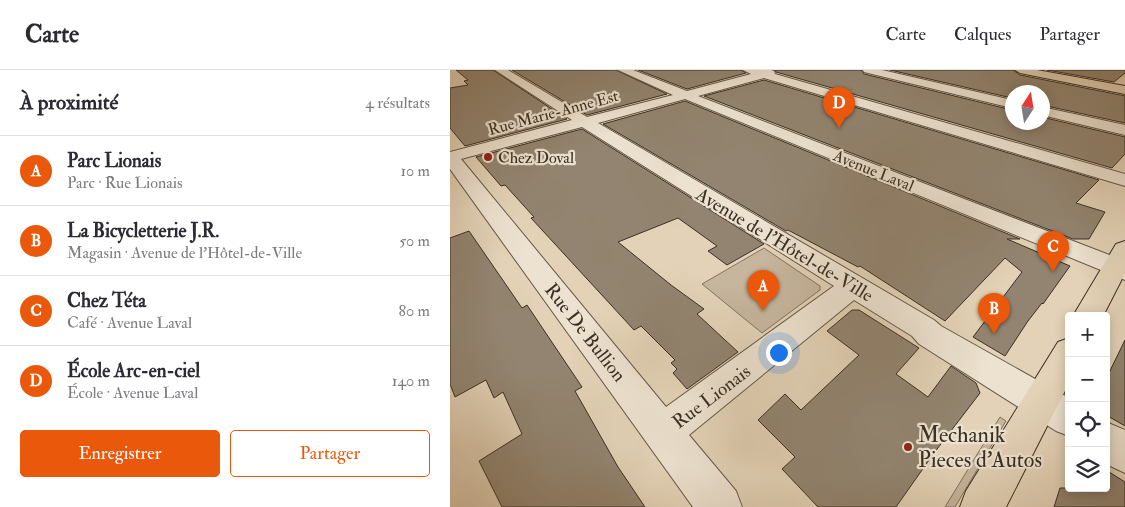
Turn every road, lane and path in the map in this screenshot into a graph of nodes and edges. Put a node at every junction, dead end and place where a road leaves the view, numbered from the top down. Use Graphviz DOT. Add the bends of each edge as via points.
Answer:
graph roads {
  1 [pos="500,70"];
  2 [pos="623,70"];
  3 [pos="748,70"];
  4 [pos="782,70"];
  5 [pos="868,70"];
  6 [pos="1020,70"];
  7 [pos="764,75"];
  8 [pos="1125,90"];
  9 [pos="686,95"];
  10 [pos="1005,102"];
  11 [pos="1050,113"];
  12 [pos="585,122"];
  13 [pos="1125,130"];
  14 [pos="450,157"];
  15 [pos="1125,180"];
  16 [pos="1121,262"];
  17 [pos="853,286"];
  18 [pos="1090,312"];
  19 [pos="1068,357"];
  20 [pos="1055,410"];
  21 [pos="664,432"];
  22 [pos="1110,444"];
  23 [pos="1125,453"];
  24 [pos="720,507"];
  25 [pos="982,507"];
  1 -- 12 [label="street, Avenue de l'Hôtel-de-Ville"];
  2 -- 9 [label="street, Avenue Laval"];
  3 -- 7 [label="street"];
  4 -- 7 [label="street, Rue Marie-Anne Est"];
  5 -- 10 [label="street"];
  6 -- 8 [label="main road"];
  7 -- 9 [label="street, Rue Marie-Anne Est"];
  7 -- 15 [label="street"];
  9 -- 12 [label="street, Rue Marie-Anne Est"];
  9 -- 16 [label="street, Avenue Laval"];
  11 -- 13 [label="street"];
  12 -- 14 [label="street, Rue Marie-Anne Est"];
  12 -- 17 [label="street, Avenue de l'Hôtel-de-Ville"];
  14 -- 21 [label="street, Rue De Bullion"];
  16 -- 18 [label="main road"];
  17 -- 20 [label="street, Avenue de l'Hôtel-de-Ville"];
  17 -- 21 [label="street, Rue Lionais"];
  19 -- 20 [label="main road"];
  20 -- 25 [label="main road"];
  21 -- 24 [label="street, Rue De Bullion"];
  22 -- 23 [label="street"];
}
